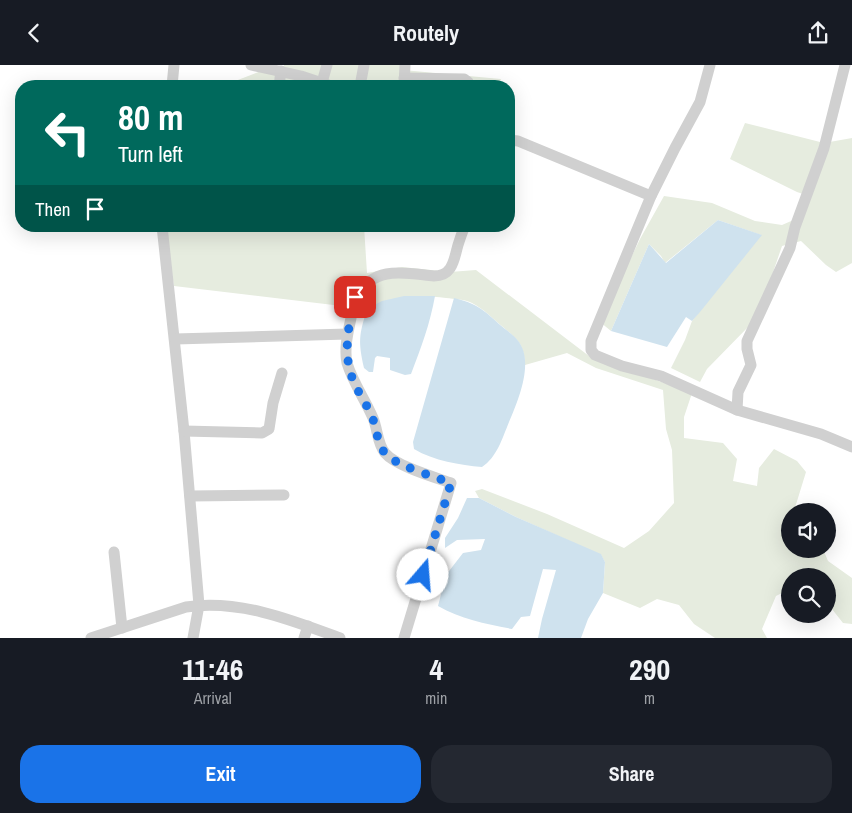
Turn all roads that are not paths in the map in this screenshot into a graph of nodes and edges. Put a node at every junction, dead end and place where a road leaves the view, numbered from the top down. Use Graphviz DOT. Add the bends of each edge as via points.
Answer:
graph roads {
  1 [pos="174,65"];
  2 [pos="251,65"];
  3 [pos="327,65"];
  4 [pos="364,65"];
  5 [pos="405,65"];
  6 [pos="710,65"];
  7 [pos="845,65"];
  8 [pos="281,71"];
  9 [pos="173,80"];
  10 [pos="280,80"];
  11 [pos="309,80"];
  12 [pos="325,80"];
  13 [pos="361,80"];
  14 [pos="404,80"];
  15 [pos="444,80"];
  16 [pos="465,80"];
  17 [pos="515,141"];
  18 [pos="651,196"];
  19 [pos="163,232"];
  20 [pos="463,232"];
  21 [pos="347,334"];
  22 [pos="175,339"];
  23 [pos="282,373"];
  24 [pos="737,410"];
  25 [pos="184,431"];
  26 [pos="852,447"];
  27 [pos="284,495"];
  28 [pos="190,496"];
  29 [pos="114,552"];
  30 [pos="199,605"];
  31 [pos="308,626"];
  32 [pos="122,628"];
  33 [pos="91,638"];
  34 [pos="193,638"];
  35 [pos="304,638"];
  36 [pos="340,638"];
  37 [pos="404,638"];
  1 -- 9 [label="street"];
  2 -- 8 [label="street"];
  3 -- 12 [label="street"];
  4 -- 13 [label="street"];
  5 -- 14 [label="street"];
  6 -- 18 [label="street" via="700,101"];
  7 -- 24 [label="street" via="824,148 790,248 747,341 751,365 738,392"];
  8 -- 10 [label="street"];
  8 -- 11 [label="street"];
  15 -- 16 [label="street"];
  17 -- 18 [label="street"];
  18 -- 24 [label="street" via="591,341 591,350 604,359 661,376"];
  19 -- 22 [label="street"];
  20 -- 21 [label="street" via="447,273 434,276 387,273 366,285 355,297"];
  21 -- 22 [label="street"];
  21 -- 37 [label="street" via="347,361 353,380 386,454 395,461 451,483"];
  22 -- 25 [label="street"];
  23 -- 25 [label="street" via="266,432"];
  24 -- 26 [label="street" via="821,434"];
  25 -- 28 [label="street"];
  27 -- 28 [label="street"];
  28 -- 30 [label="street"];
  29 -- 32 [label="street"];
  30 -- 31 [label="street" via="263,612"];
  30 -- 32 [label="street"];
  30 -- 34 [label="street"];
  31 -- 35 [label="street"];
  31 -- 36 [label="street"];
  32 -- 33 [label="street"];
}
